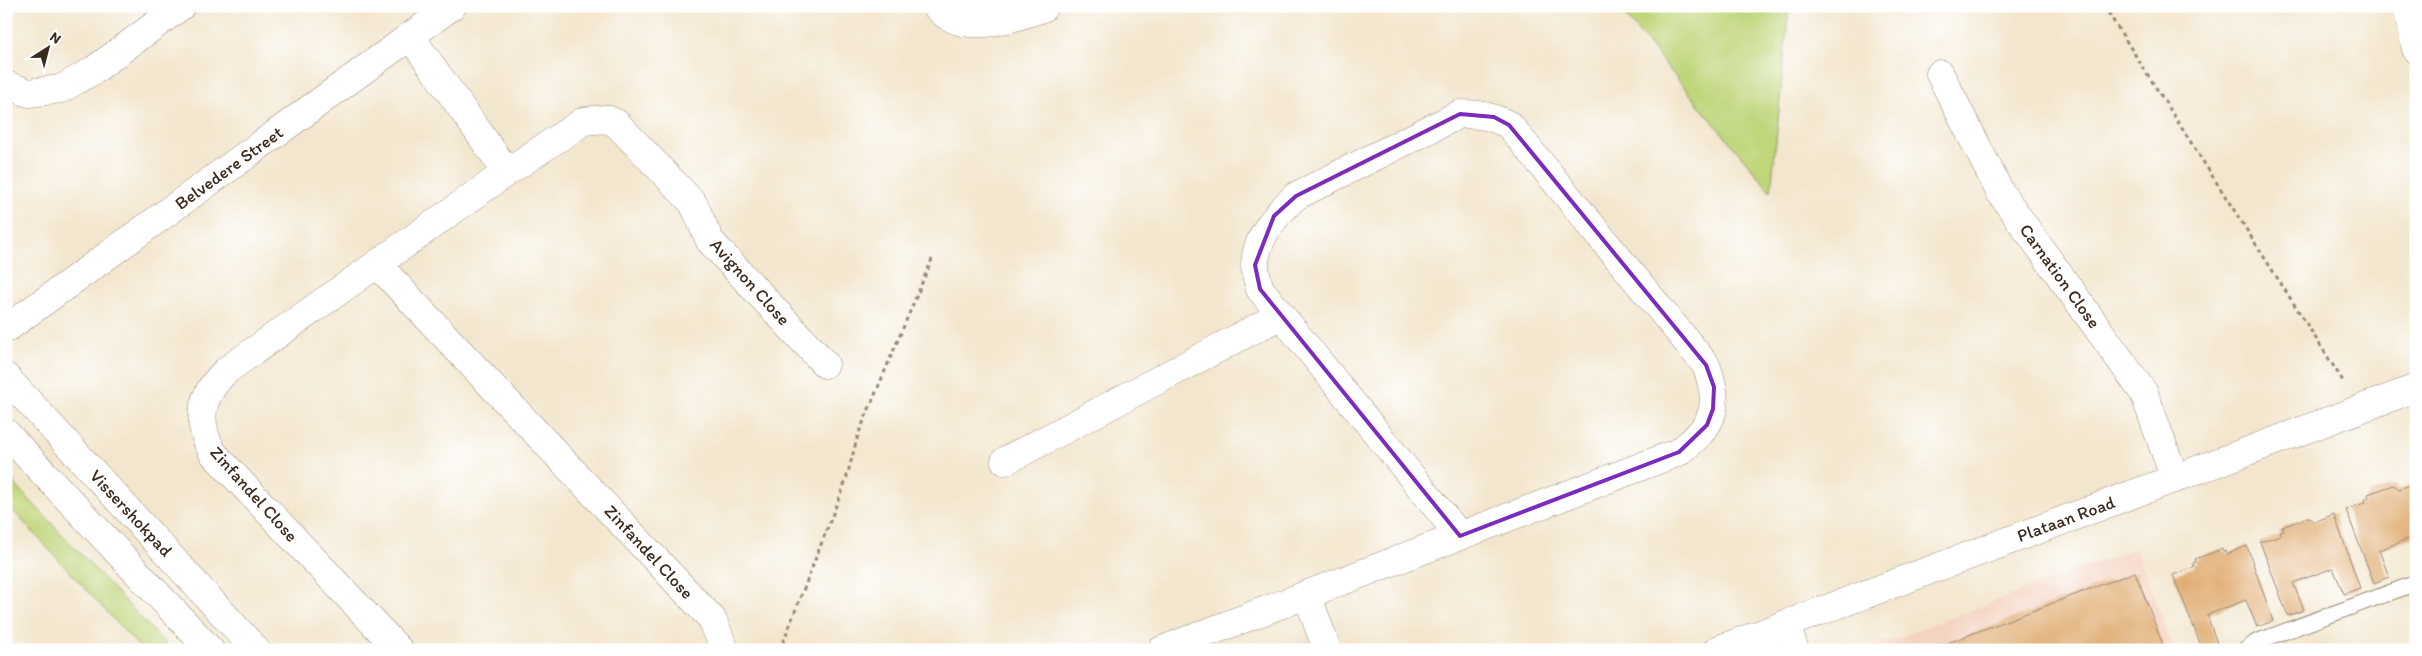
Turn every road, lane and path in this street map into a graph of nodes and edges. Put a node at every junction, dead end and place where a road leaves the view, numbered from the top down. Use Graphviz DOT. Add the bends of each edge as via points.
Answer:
graph roads {
  1 [pos="181,6"];
  2 [pos="452,6"];
  3 [pos="936,6"];
  4 [pos="2104,6"];
  5 [pos="2406,6"];
  6 [pos="1043,8"];
  7 [pos="410,36"];
  8 [pos="2416,49"];
  9 [pos="1940,74"];
  10 [pos="6,85"];
  11 [pos="508,172"];
  12 [pos="932,259"];
  13 [pos="376,264"];
  14 [pos="1281,315"];
  15 [pos="6,329"];
  16 [pos="825,364"];
  17 [pos="6,377"];
  18 [pos="2415,391"];
  19 [pos="2360,409"];
  20 [pos="6,433"];
  21 [pos="1005,461"];
  22 [pos="2175,479"];
  23 [pos="1460,536"];
  24 [pos="2416,583"];
  25 [pos="1307,594"];
  26 [pos="1785,624"];
  27 [pos="210,650"];
  28 [pos="256,650"];
  29 [pos="399,650"];
  30 [pos="725,650"];
  31 [pos="780,650"];
  32 [pos="1162,650"];
  33 [pos="1328,650"];
  34 [pos="1717,650"];
  35 [pos="1795,650"];
  36 [pos="2245,650"];
  1 -- 10 [label="street" via="94,70 61,89 29,93"];
  2 -- 7 [label="street, Belvedere Street"];
  3 -- 6 [label="street" via="952,18 977,24 992,23"];
  4 -- 19 [label="path"];
  5 -- 8 [label="street"];
  7 -- 11 [label="street"];
  7 -- 15 [label="street, Belvedere Street"];
  9 -- 22 [label="street, Carnation Close" via="2000,192 2144,393"];
  11 -- 13 [label="street, Zinfandel Close"];
  11 -- 16 [label="street, Avignon Close" via="584,121 616,123 693,203 710,241"];
  12 -- 31 [label="path" via="858,435 846,480"];
  13 -- 29 [label="street, Zinfandel Close" via="215,381 206,396 202,426 213,453"];
  13 -- 30 [label="street, Zinfandel Close" via="712,619"];
  14 -- 21 [label="street"];
  14 -- 23 [label="street"];
  14 -- 23 [label="street" via="1260,289 1255,265 1262,239 1274,216 1296,196 1460,114 1479,114 1494,117 1508,125 1706,365 1714,387 1713,409 1708,425 1679,452"];
  17 -- 28 [label="street, Vissershokpad"];
  18 -- 19 [label="street, Plataan Road"];
  19 -- 22 [label="street, Plataan Road"];
  20 -- 27 [label="street, Vissershokpad"];
  22 -- 26 [label="street, Plataan Road"];
  23 -- 25 [label="street"];
  24 -- 36 [label="lane" via="2256,642"];
  25 -- 32 [label="street"];
  25 -- 33 [label="street"];
  26 -- 34 [label="street, Plataan Road"];
  26 -- 35 [label="street"];
}
